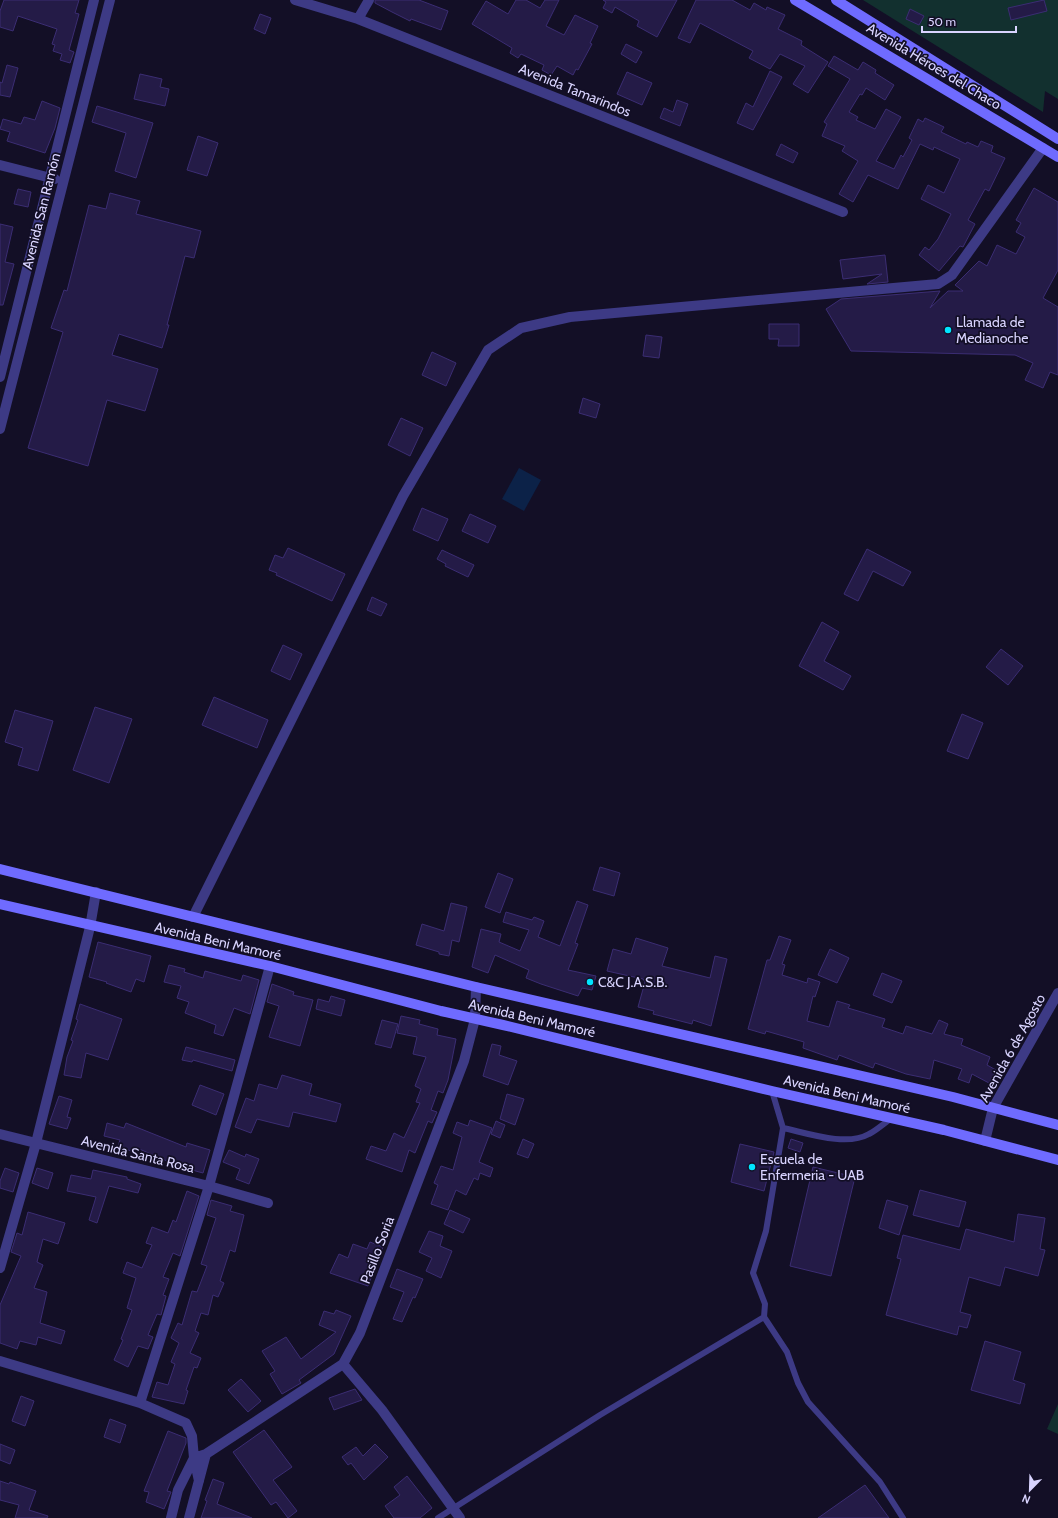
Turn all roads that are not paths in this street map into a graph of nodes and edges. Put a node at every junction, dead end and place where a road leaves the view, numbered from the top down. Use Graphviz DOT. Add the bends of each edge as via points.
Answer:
graph roads {
  1 [pos="94,0"];
  2 [pos="110,0"];
  3 [pos="295,0"];
  4 [pos="369,0"];
  5 [pos="795,0"];
  6 [pos="836,0"];
  7 [pos="358,19"];
  8 [pos="1058,139"];
  9 [pos="1043,148"];
  10 [pos="1058,157"];
  11 [pos="0,165"];
  12 [pos="48,177"];
  13 [pos="63,181"];
  14 [pos="843,212"];
  15 [pos="0,377"];
  16 [pos="2,396"];
  17 [pos="0,429"];
  18 [pos="0,869"];
  19 [pos="96,892"];
  20 [pos="0,904"];
  21 [pos="193,917"];
  22 [pos="90,927"];
  23 [pos="270,966"];
  24 [pos="476,987"];
  25 [pos="1058,993"];
  26 [pos="474,1019"];
  27 [pos="772,1091"];
  28 [pos="994,1108"];
  29 [pos="892,1118"];
  30 [pos="1058,1125"];
  31 [pos="783,1128"];
  32 [pos="0,1134"];
  33 [pos="985,1140"];
  34 [pos="36,1143"];
  35 [pos="1058,1160"];
  36 [pos="209,1186"];
  37 [pos="268,1203"];
  38 [pos="0,1268"];
  39 [pos="764,1317"];
  40 [pos="0,1361"];
  41 [pos="343,1364"];
  42 [pos="140,1403"];
  43 [pos="206,1454"];
  44 [pos="194,1458"];
  45 [pos="199,1481"];
  46 [pos="453,1507"];
  47 [pos="171,1518"];
  48 [pos="189,1518"];
  49 [pos="438,1518"];
  50 [pos="460,1518"];
  51 [pos="904,1518"];
  1 -- 12 [label="street, Avenida San Ramón"];
  2 -- 13 [label="street, Avenida San Ramón"];
  3 -- 7 [label="street, Avenida Tamarindos"];
  4 -- 7 [label="street"];
  5 -- 9 [label="street, Avenida Héroes del Chaco"];
  6 -- 8 [label="street, Avenida Héroes del Chaco"];
  7 -- 14 [label="street, Avenida Tamarindos"];
  9 -- 10 [label="street, Avenida Héroes del Chaco"];
  9 -- 21 [label="street" via="952,275 938,284 570,317 521,328 488,350 402,496"];
  11 -- 12 [label="street"];
  12 -- 13 [label="street"];
  12 -- 15 [label="street, Avenida San Ramón"];
  13 -- 16 [label="street, Avenida San Ramón"];
  16 -- 17 [label="street, Avenida San Ramón"];
  18 -- 19 [label="street, Avenida Beni Mamoré"];
  19 -- 21 [label="street, Avenida Beni Mamoré"];
  19 -- 22 [label="street"];
  20 -- 22 [label="street, Avenida Beni Mamoré"];
  21 -- 24 [label="street, Avenida Beni Mamoré"];
  22 -- 23 [label="street, Avenida Beni Mamoré"];
  22 -- 34 [label="street"];
  23 -- 26 [label="street, Avenida Beni Mamoré"];
  23 -- 36 [label="street"];
  24 -- 26 [label="street, Pasillo Soria"];
  24 -- 28 [label="street, Avenida Beni Mamoré"];
  25 -- 28 [label="street, Avenida 6 de Agosto"];
  26 -- 27 [label="street, Avenida Beni Mamoré"];
  26 -- 41 [label="street, Pasillo Soria" via="464,1061 363,1326"];
  27 -- 29 [label="street, Avenida Beni Mamoré"];
  27 -- 31 [label="lane"];
  28 -- 30 [label="street, Avenida Beni Mamoré"];
  28 -- 33 [label="street, Avenida 6 de Agosto"];
  29 -- 31 [label="lane" via="868,1135 848,1139 831,1139"];
  29 -- 33 [label="street, Avenida Beni Mamoré"];
  31 -- 39 [label="lane" via="766,1231 753,1273 765,1304"];
  32 -- 34 [label="street, Avenida Santa Rosa"];
  33 -- 35 [label="street, Avenida Beni Mamoré"];
  34 -- 36 [label="street, Avenida Santa Rosa"];
  34 -- 38 [label="street"];
  36 -- 37 [label="street, Avenida Santa Rosa"];
  36 -- 42 [label="street"];
  39 -- 46 [label="lane"];
  39 -- 51 [label="lane" via="787,1352 808,1402 880,1482"];
  40 -- 42 [label="street"];
  41 -- 43 [label="street, Pasillo Soria"];
  41 -- 46 [label="street" via="382,1410"];
  42 -- 44 [label="street" via="186,1423 192,1436"];
  43 -- 44 [label="street, Pasillo Soria"];
  43 -- 45 [label="street"];
  44 -- 45 [label="street"];
  44 -- 47 [label="street" via="178,1490"];
  45 -- 48 [label="street"];
  46 -- 49 [label="lane"];
  46 -- 50 [label="street"];
}
